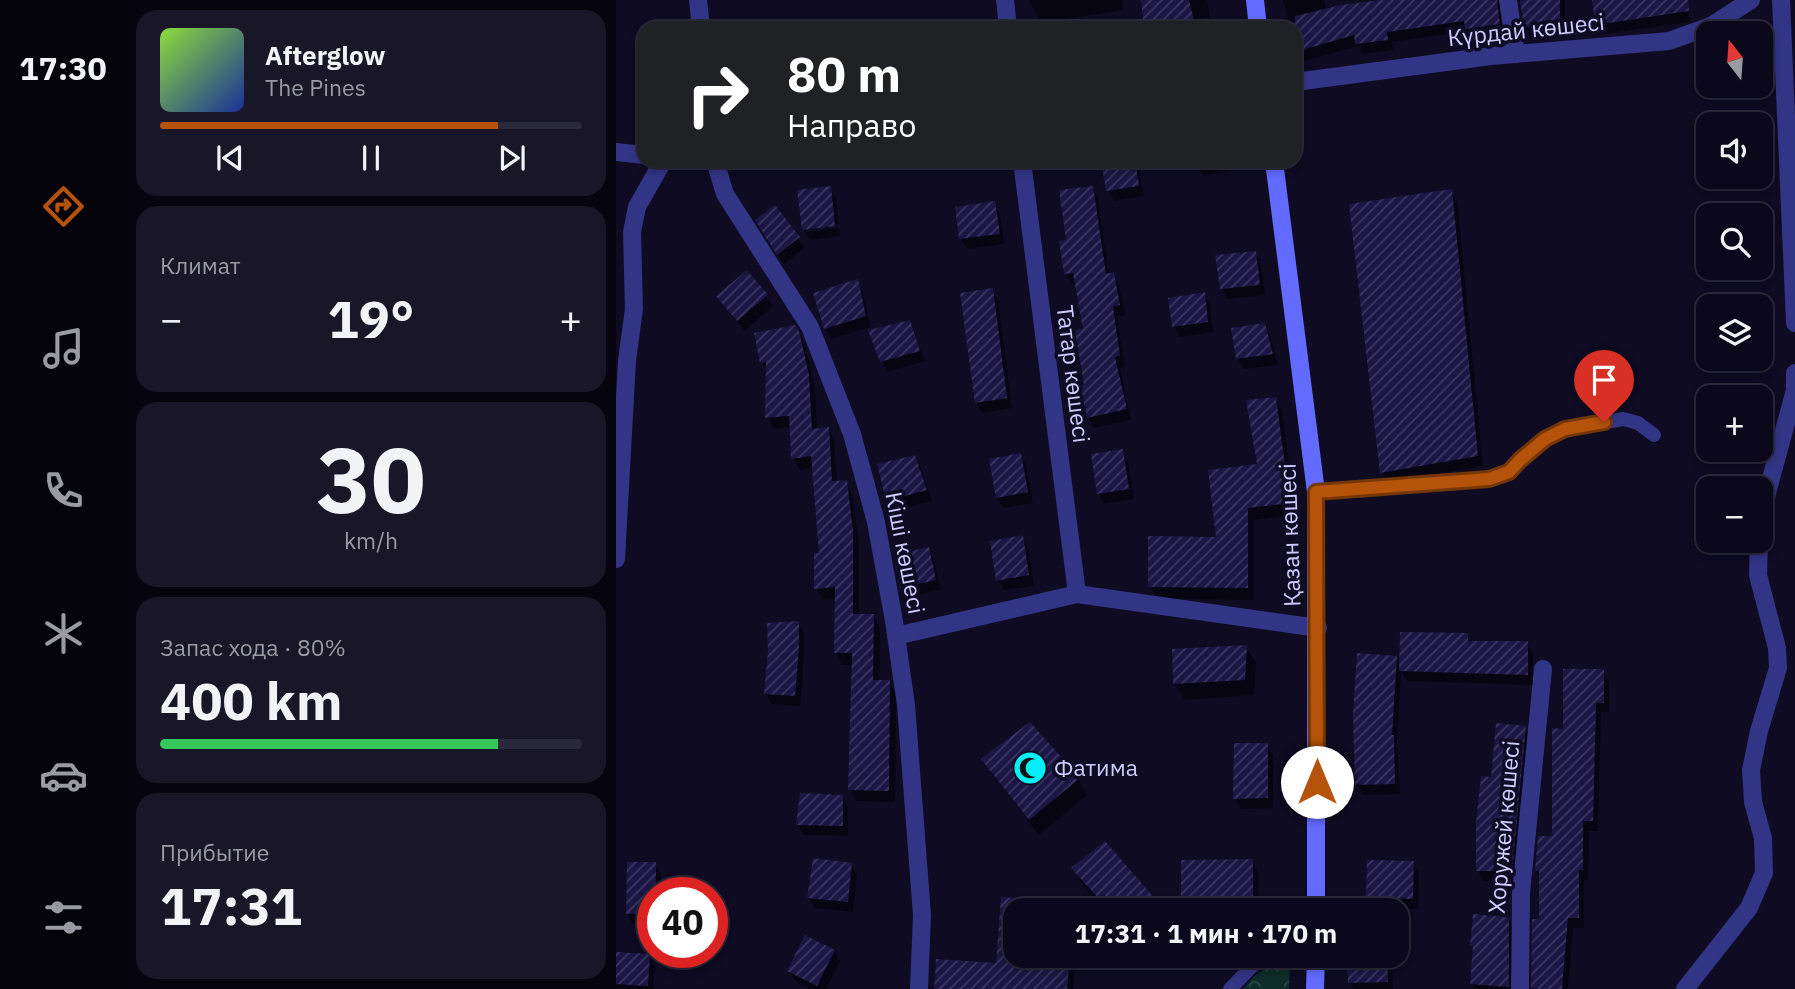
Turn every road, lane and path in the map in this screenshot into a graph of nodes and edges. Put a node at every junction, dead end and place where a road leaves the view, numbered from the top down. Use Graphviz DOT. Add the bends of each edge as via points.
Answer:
graph roads {
  1 [pos="698,0"];
  2 [pos="1005,0"];
  3 [pos="1255,0"];
  4 [pos="1508,0"];
  5 [pos="1751,0"];
  6 [pos="1781,0"];
  7 [pos="700,21"];
  8 [pos="1007,21"];
  9 [pos="1257,21"];
  10 [pos="1516,54"];
  11 [pos="1302,81"];
  12 [pos="616,152"];
  13 [pos="637,154"];
  14 [pos="659,168"];
  15 [pos="717,168"];
  16 [pos="1024,168"];
  17 [pos="1276,168"];
  18 [pos="1795,323"];
  19 [pos="1795,373"];
  20 [pos="1654,435"];
  21 [pos="1772,476"];
  22 [pos="1316,492"];
  23 [pos="1759,553"];
  24 [pos="616,559"];
  25 [pos="1077,594"];
  26 [pos="1318,628"];
  27 [pos="896,636"];
  28 [pos="1543,669"];
  29 [pos="1317,898"];
  30 [pos="1250,968"];
  31 [pos="1315,968"];
  32 [pos="919,989"];
  33 [pos="1230,989"];
  34 [pos="1314,989"];
  35 [pos="1520,989"];
  36 [pos="1685,989"];
  1 -- 7 [label="street"];
  2 -- 8 [label="street"];
  3 -- 9 [label="street"];
  4 -- 10 [label="street"];
  5 -- 10 [label="street, Күрдай көшесі" via="1711,26 1669,41"];
  6 -- 18 [label="street"];
  10 -- 11 [label="street, Күрдай көшесі"];
  12 -- 13 [label="street"];
  14 -- 24 [label="street" via="637,207 632,232 634,309"];
  15 -- 27 [label="street, Кіші көшесі" via="725,194 810,327 852,434 876,522"];
  16 -- 25 [label="street, Татар көшесі"];
  17 -- 22 [label="street, Қазан көшесі"];
  19 -- 21 [label="street" via="1795,390"];
  20 -- 22 [label="lane" via="1623,419 1565,429 1545,439 1509,472 1489,479"];
  22 -- 26 [label="street, Қазан көшесі"];
  23 -- 36 [label="street" via="1758,575 1779,668 1751,770 1764,873 1749,908"];
  25 -- 26 [label="street"];
  25 -- 27 [label="street"];
  26 -- 29 [label="street, Қазан көшесі"];
  27 -- 32 [label="street, Кіші көшесі" via="906,705 922,915"];
  28 -- 35 [label="street, Хоружей көшесі" via="1521,892"];
  30 -- 33 [label="lane"];
  31 -- 34 [label="street"];
}
